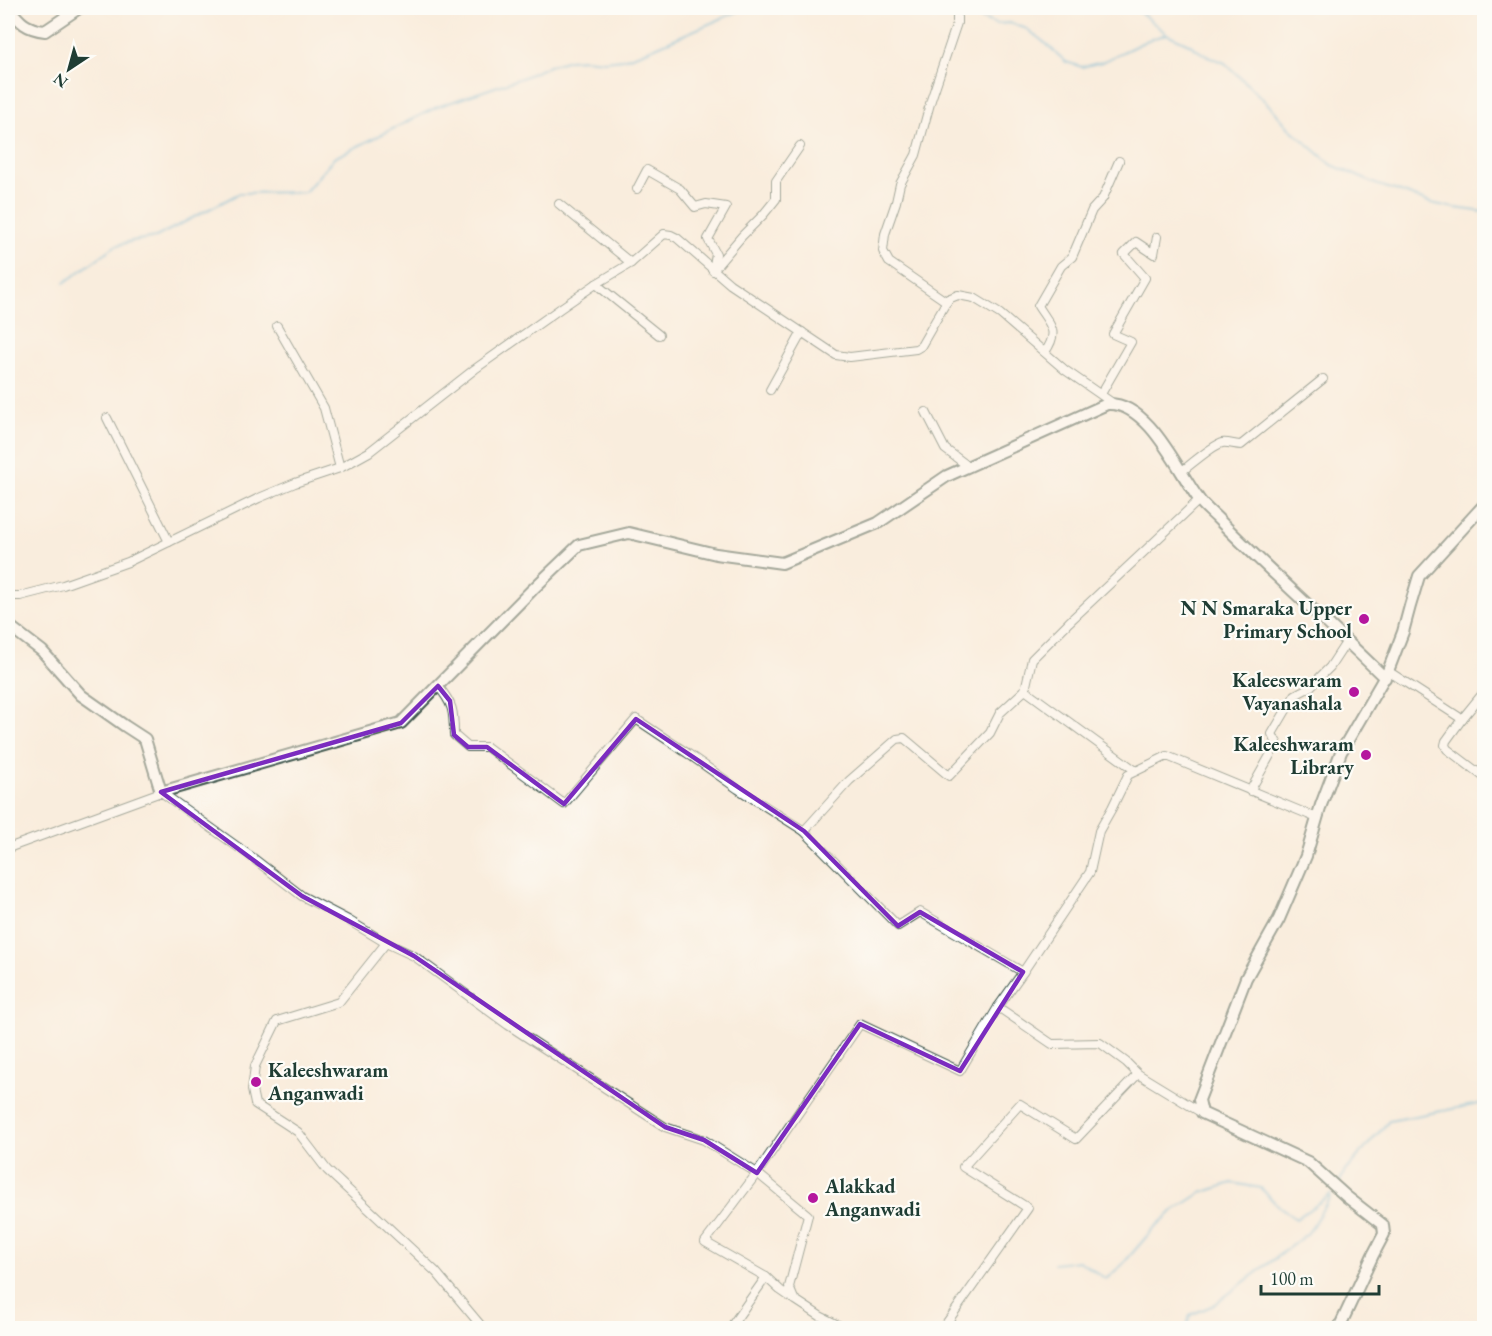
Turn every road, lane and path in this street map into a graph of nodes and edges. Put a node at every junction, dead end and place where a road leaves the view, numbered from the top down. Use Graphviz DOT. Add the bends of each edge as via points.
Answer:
graph roads {
  1 [pos="9,8"];
  2 [pos="79,8"];
  3 [pos="957,8"];
  4 [pos="800,146"];
  5 [pos="1119,161"];
  6 [pos="637,189"];
  7 [pos="559,204"];
  8 [pos="1157,237"];
  9 [pos="631,264"];
  10 [pos="713,271"];
  11 [pos="596,284"];
  12 [pos="947,302"];
  13 [pos="277,326"];
  14 [pos="802,332"];
  15 [pos="659,335"];
  16 [pos="1045,352"];
  17 [pos="1323,379"];
  18 [pos="770,390"];
  19 [pos="1101,394"];
  20 [pos="1114,404"];
  21 [pos="926,412"];
  22 [pos="107,418"];
  23 [pos="969,467"];
  24 [pos="340,468"];
  25 [pos="1181,471"];
  26 [pos="1199,500"];
  27 [pos="1485,505"];
  28 [pos="169,542"];
  29 [pos="8,596"];
  30 [pos="8,625"];
  31 [pos="1347,641"];
  32 [pos="1387,675"];
  33 [pos="438,686"];
  34 [pos="1025,690"];
  35 [pos="1485,692"];
  36 [pos="1462,719"];
  37 [pos="1136,771"];
  38 [pos="1485,777"];
  39 [pos="1250,791"];
  40 [pos="161,792"];
  41 [pos="1317,818"];
  42 [pos="804,831"];
  43 [pos="8,848"];
  44 [pos="386,943"];
  45 [pos="1023,972"];
  46 [pos="998,1007"];
  47 [pos="1138,1074"];
  48 [pos="1202,1113"];
  49 [pos="757,1173"];
  50 [pos="766,1277"];
  51 [pos="794,1299"];
  52 [pos="483,1329"];
  53 [pos="730,1329"];
  54 [pos="844,1329"];
  55 [pos="943,1329"];
  56 [pos="1340,1329"];
  1 -- 2 [label="street" via="19,22 45,31"];
  3 -- 12 [label="street" via="957,23 916,155 900,184 884,251 890,262"];
  4 -- 10 [label="street" via="776,181 776,199"];
  5 -- 16 [label="street" via="1072,257 1061,266 1038,306 1053,330 1052,343"];
  6 -- 10 [label="street" via="647,170 680,189 695,207 726,207 708,239 716,254"];
  7 -- 9 [label="street"];
  8 -- 19 [label="street" via="1154,254 1136,243 1124,254 1145,278 1113,334 1131,342"];
  9 -- 10 [label="street" via="663,234 677,237"];
  9 -- 11 [label="street"];
  10 -- 14 [label="street"];
  11 -- 15 [label="street"];
  11 -- 24 [label="street" via="475,369 369,452"];
  12 -- 14 [label="street" via="921,346 914,350 841,356"];
  12 -- 16 [label="street" via="958,295 974,298 1000,314"];
  13 -- 24 [label="street" via="324,408"];
  14 -- 18 [label="street"];
  16 -- 19 [label="street"];
  17 -- 25 [label="street" via="1241,445 1220,443"];
  19 -- 20 [label="street"];
  20 -- 23 [label="street"];
  20 -- 25 [label="street" via="1146,424 1165,444"];
  21 -- 23 [label="street" via="945,449"];
  22 -- 28 [label="street"];
  23 -- 33 [label="street" via="947,476 878,523 782,563 716,554 629,533 579,545"];
  24 -- 28 [label="street" via="295,483"];
  25 -- 26 [label="street"];
  26 -- 31 [label="street"];
  26 -- 34 [label="street" via="1032,659"];
  27 -- 32 [label="street" via="1419,576"];
  28 -- 29 [label="street" via="128,562 63,585"];
  30 -- 40 [label="street" via="42,651 81,694 145,739"];
  31 -- 32 [label="street"];
  31 -- 39 [label="street" via="1330,667 1310,687 1295,695 1272,734 1277,743"];
  32 -- 36 [label="street"];
  32 -- 41 [label="street" via="1341,752"];
  33 -- 40 [label="street" via="401,723"];
  33 -- 42 [label="street" via="450,700 454,735 468,747 487,747 564,804 636,719"];
  34 -- 37 [label="street"];
  34 -- 42 [label="street" via="1000,713 990,733 949,776 904,738 897,739 849,782"];
  35 -- 36 [label="street"];
  36 -- 38 [label="street" via="1445,745"];
  37 -- 39 [label="street" via="1167,756"];
  37 -- 45 [label="street" via="1128,775 1099,831 1090,872"];
  39 -- 41 [label="street"];
  40 -- 43 [label="street"];
  40 -- 44 [label="street" via="302,896"];
  41 -- 48 [label="street" via="1306,856 1279,919 1246,978 1199,1100"];
  42 -- 45 [label="street" via="898,926 920,912"];
  44 -- 49 [label="street" via="414,956 508,1025 665,1127 704,1140"];
  44 -- 52 [label="street" via="339,1002 277,1021 255,1066 255,1104 298,1132 327,1170 436,1272"];
  45 -- 46 [label="street"];
  46 -- 47 [label="street" via="1052,1044 1100,1043"];
  46 -- 49 [label="street" via="960,1071 860,1024"];
  47 -- 48 [label="street"];
  47 -- 55 [label="street" via="1076,1139 1020,1104 963,1167 1028,1208"];
  48 -- 56 [label="street" via="1308,1162 1383,1225 1384,1233"];
  49 -- 50 [label="street" via="705,1242"];
  49 -- 51 [label="street" via="808,1215 789,1287"];
  50 -- 51 [label="street"];
  50 -- 53 [label="street"];
  51 -- 54 [label="street"];
}
